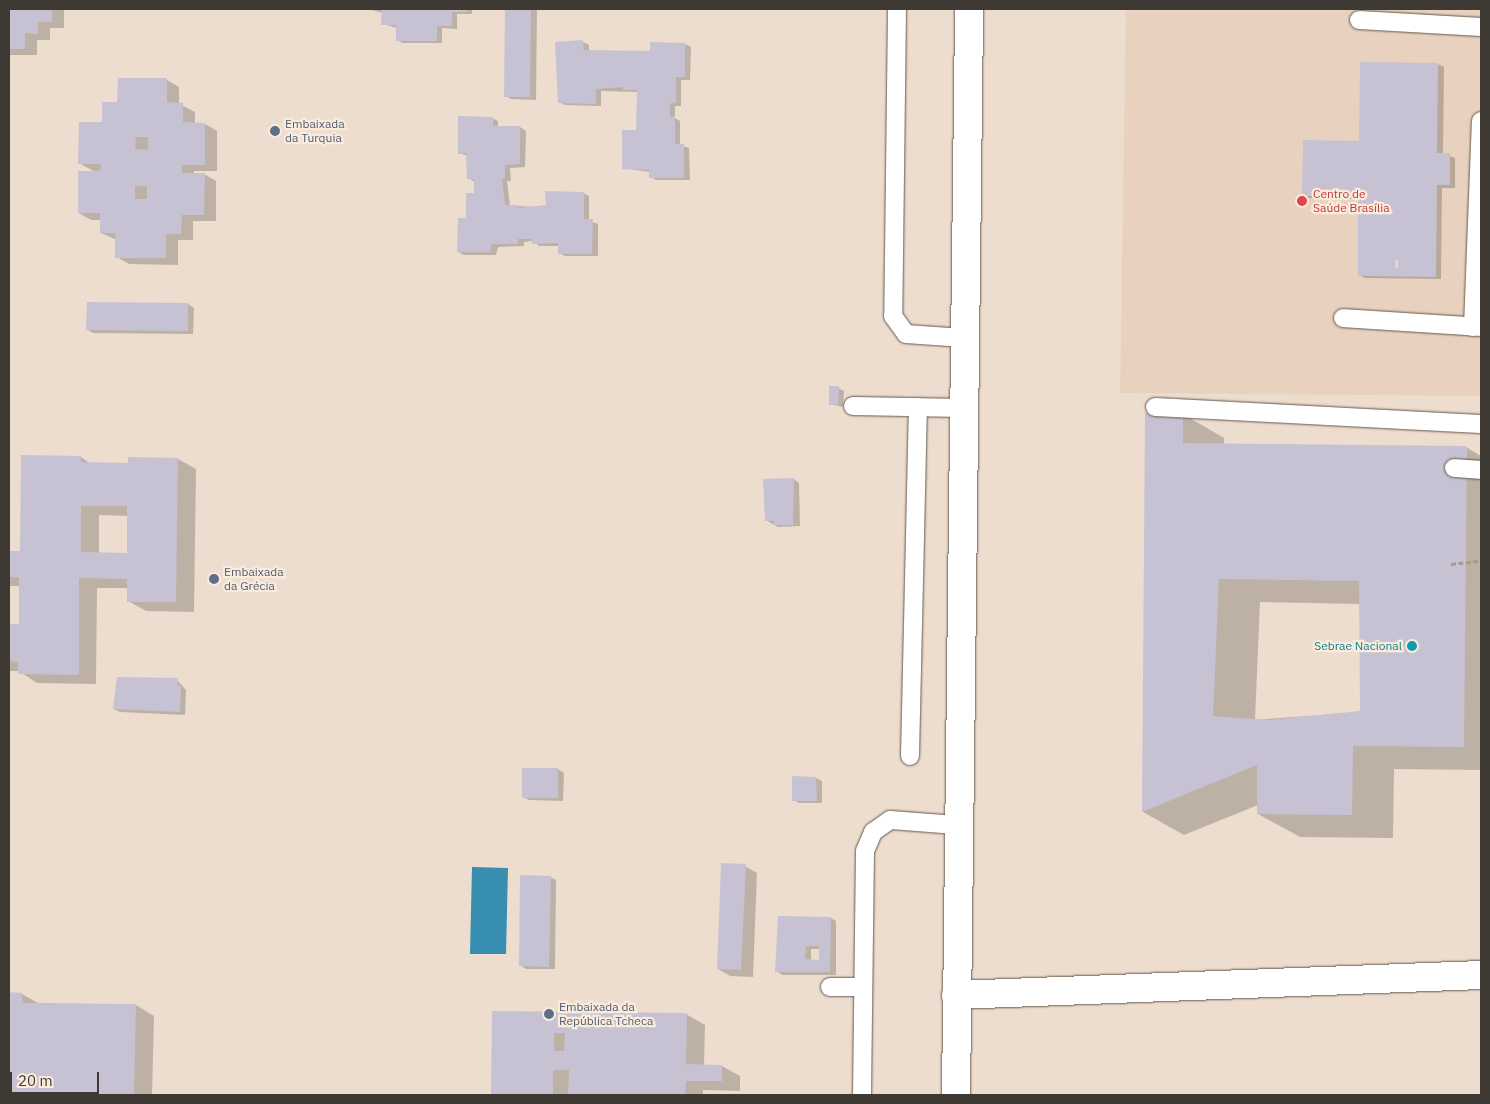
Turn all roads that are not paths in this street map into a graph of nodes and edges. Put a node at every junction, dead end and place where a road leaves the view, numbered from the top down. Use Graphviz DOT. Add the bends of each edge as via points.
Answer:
graph roads {
  1 [pos="896,9"];
  2 [pos="969,9"];
  3 [pos="1359,20"];
  4 [pos="1481,27"];
  5 [pos="1481,121"];
  6 [pos="1343,318"];
  7 [pos="1477,327"];
  8 [pos="964,338"];
  9 [pos="852,406"];
  10 [pos="918,407"];
  11 [pos="1155,407"];
  12 [pos="963,408"];
  13 [pos="1481,424"];
  14 [pos="1454,468"];
  15 [pos="1481,470"];
  16 [pos="910,756"];
  17 [pos="957,825"];
  18 [pos="1481,974"];
  19 [pos="830,987"];
  20 [pos="862,987"];
  21 [pos="956,995"];
  22 [pos="862,1095"];
  23 [pos="956,1095"];
  1 -- 8 [label="lane" via="893,316 906,334"];
  2 -- 8 [label="street"];
  3 -- 4 [label="lane"];
  5 -- 7 [label="lane"];
  6 -- 7 [label="lane"];
  8 -- 12 [label="street"];
  9 -- 10 [label="lane"];
  10 -- 12 [label="lane"];
  10 -- 16 [label="lane"];
  11 -- 13 [label="lane"];
  12 -- 17 [label="street"];
  14 -- 15 [label="lane"];
  17 -- 20 [label="lane" via="890,820 873,832 864,851"];
  17 -- 21 [label="street"];
  18 -- 21 [label="street"];
  19 -- 20 [label="lane"];
  20 -- 22 [label="lane"];
  21 -- 23 [label="street"];
}
